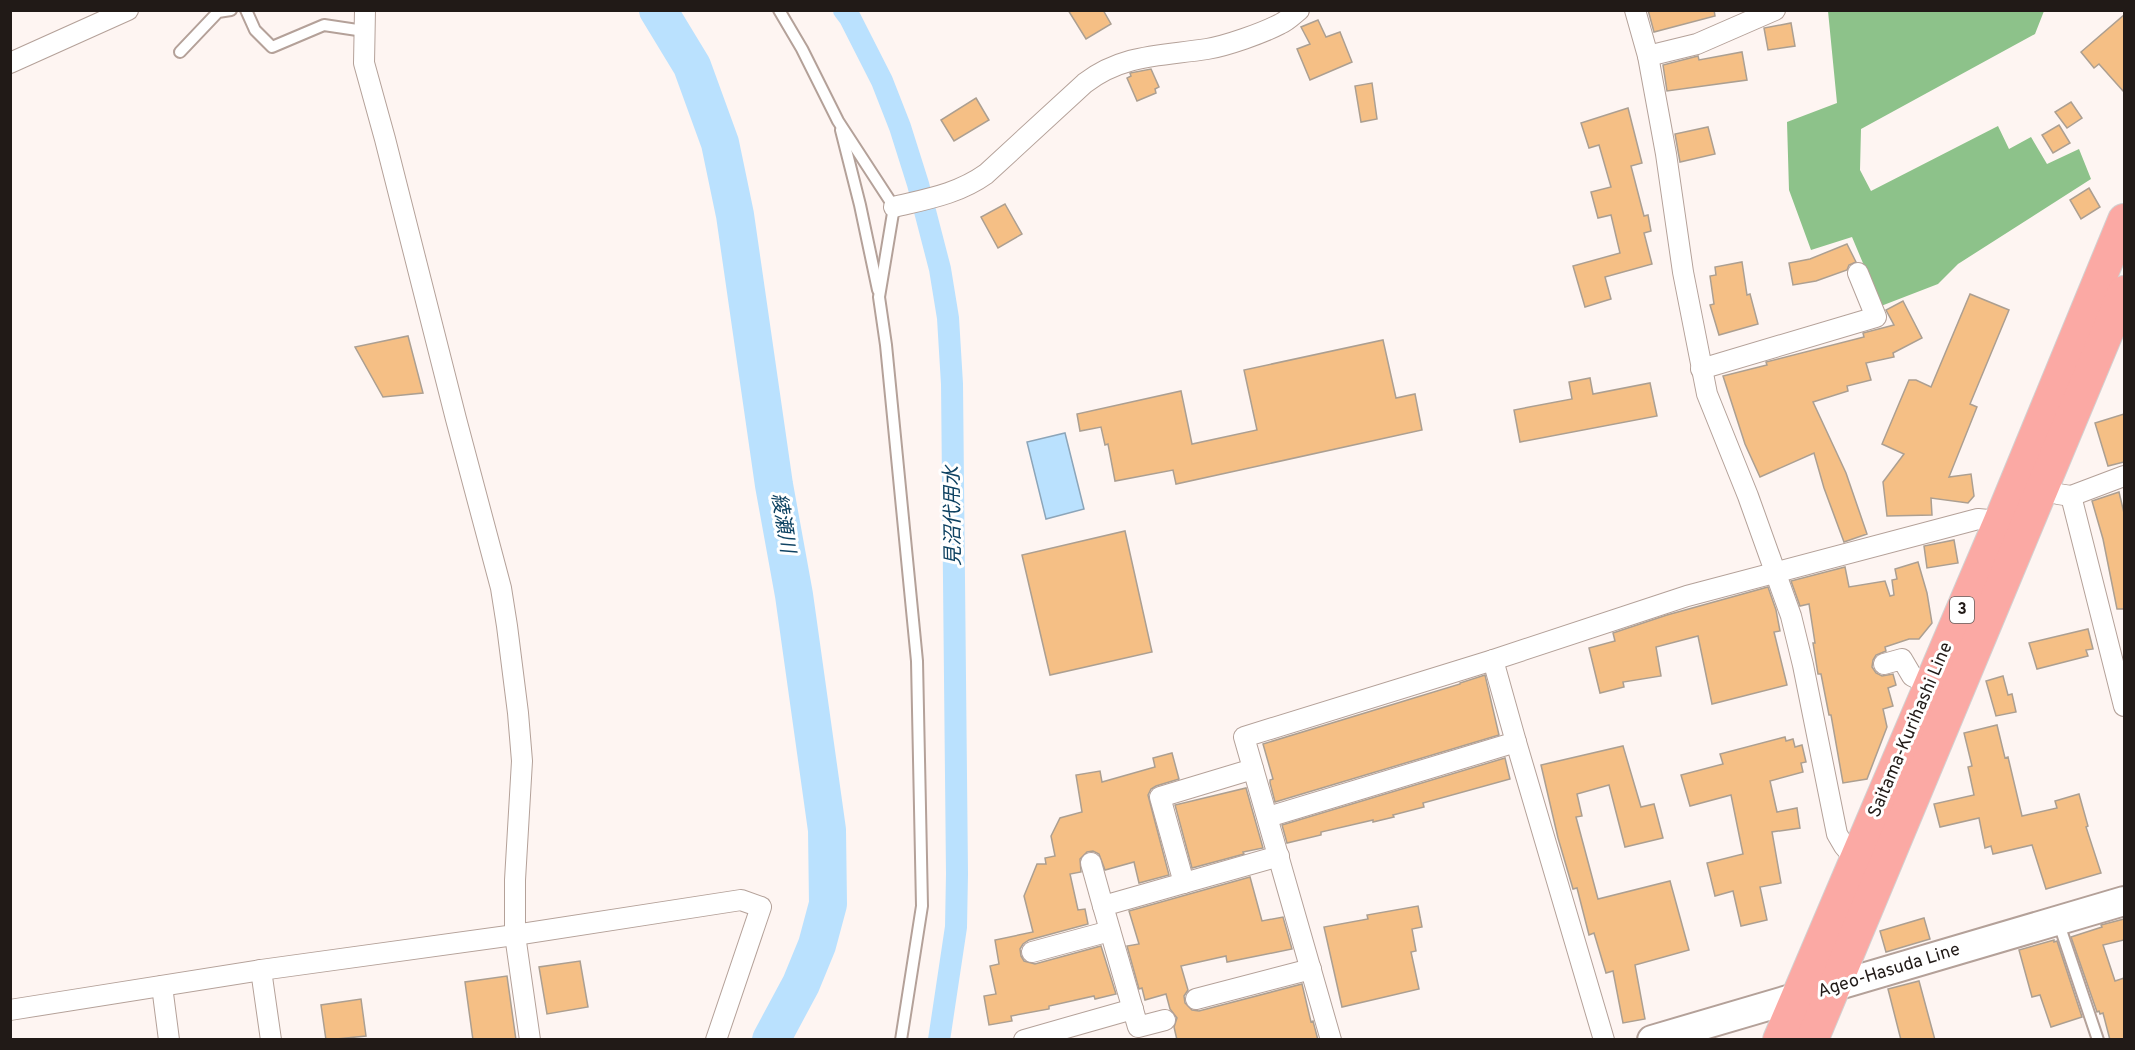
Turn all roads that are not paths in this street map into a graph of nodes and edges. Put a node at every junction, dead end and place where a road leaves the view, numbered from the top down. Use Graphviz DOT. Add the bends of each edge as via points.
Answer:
graph roads {
  1 [pos="128,10"];
  2 [pos="231,10"];
  3 [pos="246,10"];
  4 [pos="365,10"];
  5 [pos="779,10"];
  6 [pos="1299,10"];
  7 [pos="1635,10"];
  8 [pos="1775,10"];
  9 [pos="364,32"];
  10 [pos="180,52"];
  11 [pos="1648,56"];
  12 [pos="10,63"];
  13 [pos="838,121"];
  14 [pos="901,205"];
  15 [pos="2124,220"];
  16 [pos="1858,273"];
  17 [pos="2124,292"];
  18 [pos="879,297"];
  19 [pos="1701,369"];
  20 [pos="2124,476"];
  21 [pos="2055,494"];
  22 [pos="2000,521"];
  23 [pos="1776,571"];
  24 [pos="1494,660"];
  25 [pos="1884,664"];
  26 [pos="1930,685"];
  27 [pos="2124,706"];
  28 [pos="1516,742"];
  29 [pos="1253,769"];
  30 [pos="1268,817"];
  31 [pos="1279,856"];
  32 [pos="1855,859"];
  33 [pos="1091,862"];
  34 [pos="1184,883"];
  35 [pos="2124,901"];
  36 [pos="1103,906"];
  37 [pos="2058,920"];
  38 [pos="1110,931"];
  39 [pos="515,935"];
  40 [pos="1032,952"];
  41 [pos="1311,969"];
  42 [pos="261,970"];
  43 [pos="162,986"];
  44 [pos="1833,987"];
  45 [pos="1797,998"];
  46 [pos="1196,999"];
  47 [pos="1133,1009"];
  48 [pos="10,1010"];
  49 [pos="1165,1020"];
  50 [pos="1814,1038"];
  51 [pos="169,1040"];
  52 [pos="271,1040"];
  53 [pos="530,1040"];
  54 [pos="716,1040"];
  55 [pos="901,1040"];
  56 [pos="1024,1040"];
  57 [pos="1331,1040"];
  58 [pos="1604,1040"];
  59 [pos="1653,1040"];
  60 [pos="1779,1040"];
  61 [pos="2098,1040"];
  1 -- 12 [label="street"];
  2 -- 10 [label="lane" via="218,12"];
  3 -- 9 [label="lane" via="255,30 272,47 324,25"];
  4 -- 9 [label="street"];
  5 -- 13 [label="lane"];
  6 -- 14 [label="street" via="1282,23 1209,49 1141,57 1098,72 970,185"];
  7 -- 11 [label="street"];
  8 -- 11 [label="street" via="1697,44"];
  9 -- 39 [label="street" via="364,63 501,588 522,761"];
  11 -- 19 [label="street"];
  13 -- 14 [label="lane"];
  13 -- 18 [label="lane"];
  14 -- 18 [label="lane"];
  15 -- 22 [label="main road, Saitama-Kurihashi Line / 3"];
  16 -- 19 [label="street" via="1876,317"];
  17 -- 21 [label="main road, Saitama-Kurihashi Line / 3"];
  18 -- 55 [label="lane" via="917,661 922,906"];
  19 -- 23 [label="street"];
  20 -- 21 [label="street"];
  21 -- 27 [label="street"];
  21 -- 44 [label="main road, Saitama-Kurihashi Line / 3"];
  22 -- 23 [label="street" via="1978,519"];
  22 -- 26 [label="main road, Saitama-Kurihashi Line / 3"];
  23 -- 24 [label="street"];
  23 -- 32 [label="street" via="1803,665 1837,834"];
  24 -- 28 [label="street"];
  24 -- 29 [label="street" via="1244,737"];
  25 -- 26 [label="street" via="1902,659 1912,676"];
  26 -- 32 [label="main road, Saitama-Kurihashi Line / 3"];
  28 -- 30 [label="street"];
  28 -- 58 [label="street"];
  29 -- 30 [label="street"];
  29 -- 34 [label="street" via="1160,798"];
  30 -- 31 [label="street"];
  31 -- 34 [label="street"];
  31 -- 41 [label="street"];
  32 -- 45 [label="main road, Saitama-Kurihashi Line / 3"];
  33 -- 36 [label="street"];
  34 -- 36 [label="street"];
  35 -- 37 [label="main road, Ageo-Hasuda Line"];
  36 -- 38 [label="street"];
  37 -- 44 [label="main road, Ageo-Hasuda Line"];
  37 -- 61 [label="lane"];
  38 -- 40 [label="street"];
  38 -- 47 [label="street"];
  39 -- 42 [label="street"];
  39 -- 53 [label="street"];
  39 -- 54 [label="street" via="741,900 761,907"];
  41 -- 46 [label="street"];
  41 -- 57 [label="street"];
  42 -- 43 [label="street"];
  42 -- 52 [label="street"];
  43 -- 48 [label="street"];
  43 -- 51 [label="street"];
  44 -- 45 [label="main road, Ageo-Hasuda Line"];
  44 -- 50 [label="main road, Saitama-Kurihashi Line / 3"];
  45 -- 50 [label="main road"];
  45 -- 59 [label="main road, Ageo-Hasuda Line"];
  45 -- 60 [label="main road, Saitama-Kurihashi Line / 3"];
  47 -- 49 [label="street" via="1138,1027"];
  47 -- 56 [label="street"];
}
